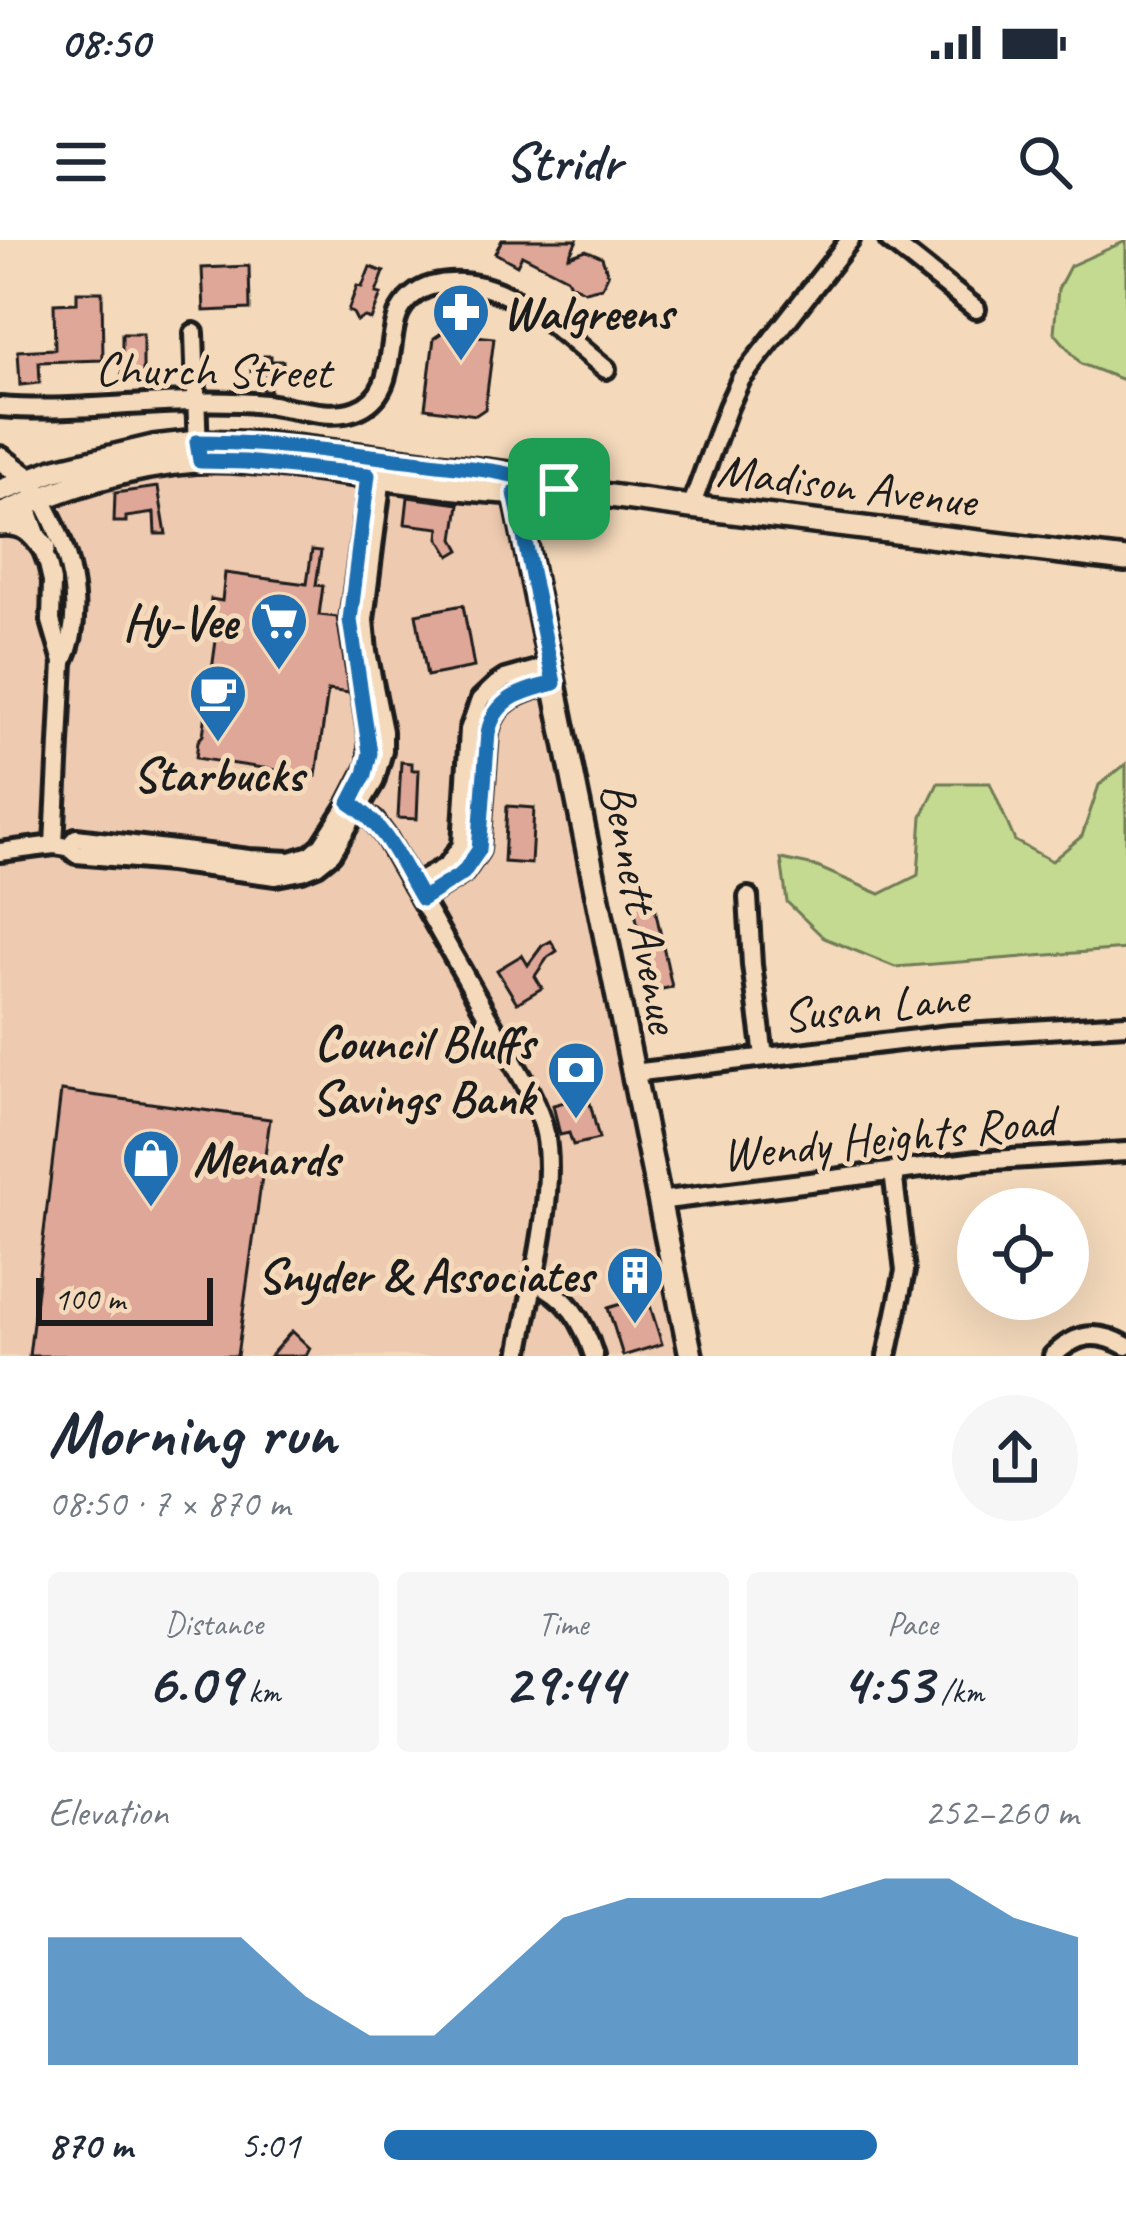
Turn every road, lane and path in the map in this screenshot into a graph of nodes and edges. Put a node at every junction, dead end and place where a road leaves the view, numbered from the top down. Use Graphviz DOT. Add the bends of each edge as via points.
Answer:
graph roads {
  1 [pos="850,240"];
  2 [pos="889,240"];
  3 [pos="976,309"];
  4 [pos="194,333"];
  5 [pos="606,369"];
  6 [pos="197,402"];
  7 [pos="0,407"];
  8 [pos="198,452"];
  9 [pos="0,458"];
  10 [pos="376,470"];
  11 [pos="515,484"];
  12 [pos="18,489"];
  13 [pos="691,507"];
  14 [pos="0,520"];
  15 [pos="44,548"];
  16 [pos="1126,560"];
  17 [pos="63,662"];
  18 [pos="552,675"];
  19 [pos="355,806"];
  20 [pos="61,846"];
  21 [pos="0,852"];
  22 [pos="417,892"];
  23 [pos="748,897"];
  24 [pos="1126,1024"];
  25 [pos="764,1056"];
  26 [pos="633,1073"];
  27 [pos="1126,1153"];
  28 [pos="893,1171"];
  29 [pos="658,1201"];
  30 [pos="532,1280"];
  31 [pos="1126,1346"];
  32 [pos="519,1356"];
  33 [pos="594,1356"];
  34 [pos="691,1356"];
  35 [pos="887,1356"];
  36 [pos="1053,1356"];
  1 -- 13 [label="street" via="741,379"];
  2 -- 3 [label="street"];
  4 -- 6 [label="street"];
  5 -- 6 [label="street, Church Street" via="506,294 436,284 402,307 385,382 361,408"];
  6 -- 7 [label="street, Church Street"];
  6 -- 8 [label="street"];
  8 -- 10 [label="main road, Madison Avenue"];
  8 -- 12 [label="main road, Madison Avenue"];
  9 -- 12 [label="main road"];
  10 -- 11 [label="main road, Madison Avenue"];
  10 -- 19 [label="street" via="350,620 370,753"];
  11 -- 13 [label="main road, Madison Avenue"];
  11 -- 18 [label="main road, Bennett Avenue"];
  12 -- 14 [label="main road, Madison Avenue"];
  12 -- 15 [label="street"];
  12 -- 17 [label="street" via="62,543 73,642"];
  13 -- 16 [label="main road, Madison Avenue"];
  14 -- 15 [label="main road" via="27,528"];
  15 -- 17 [label="street"];
  17 -- 20 [label="street"];
  18 -- 22 [label="street" via="492,716 479,850 463,873"];
  18 -- 26 [label="main road, Bennett Avenue"];
  19 -- 20 [label="street" via="311,855 291,861 76,838"];
  19 -- 22 [label="street" via="374,820"];
  20 -- 21 [label="street"];
  22 -- 30 [label="street" via="542,1123 547,1186"];
  23 -- 25 [label="street"];
  24 -- 25 [label="street, Susan Lane"];
  25 -- 26 [label="street, Susan Lane"];
  26 -- 29 [label="main road, Bennett Avenue"];
  27 -- 28 [label="street, Wendy Heights Road"];
  28 -- 29 [label="street, Wendy Heights Road"];
  28 -- 35 [label="street" via="905,1271"];
  29 -- 34 [label="main road, Bennett Avenue"];
  30 -- 32 [label="street"];
  30 -- 33 [label="street" via="575,1312"];
  31 -- 36 [label="street" via="1088,1335"];
}
